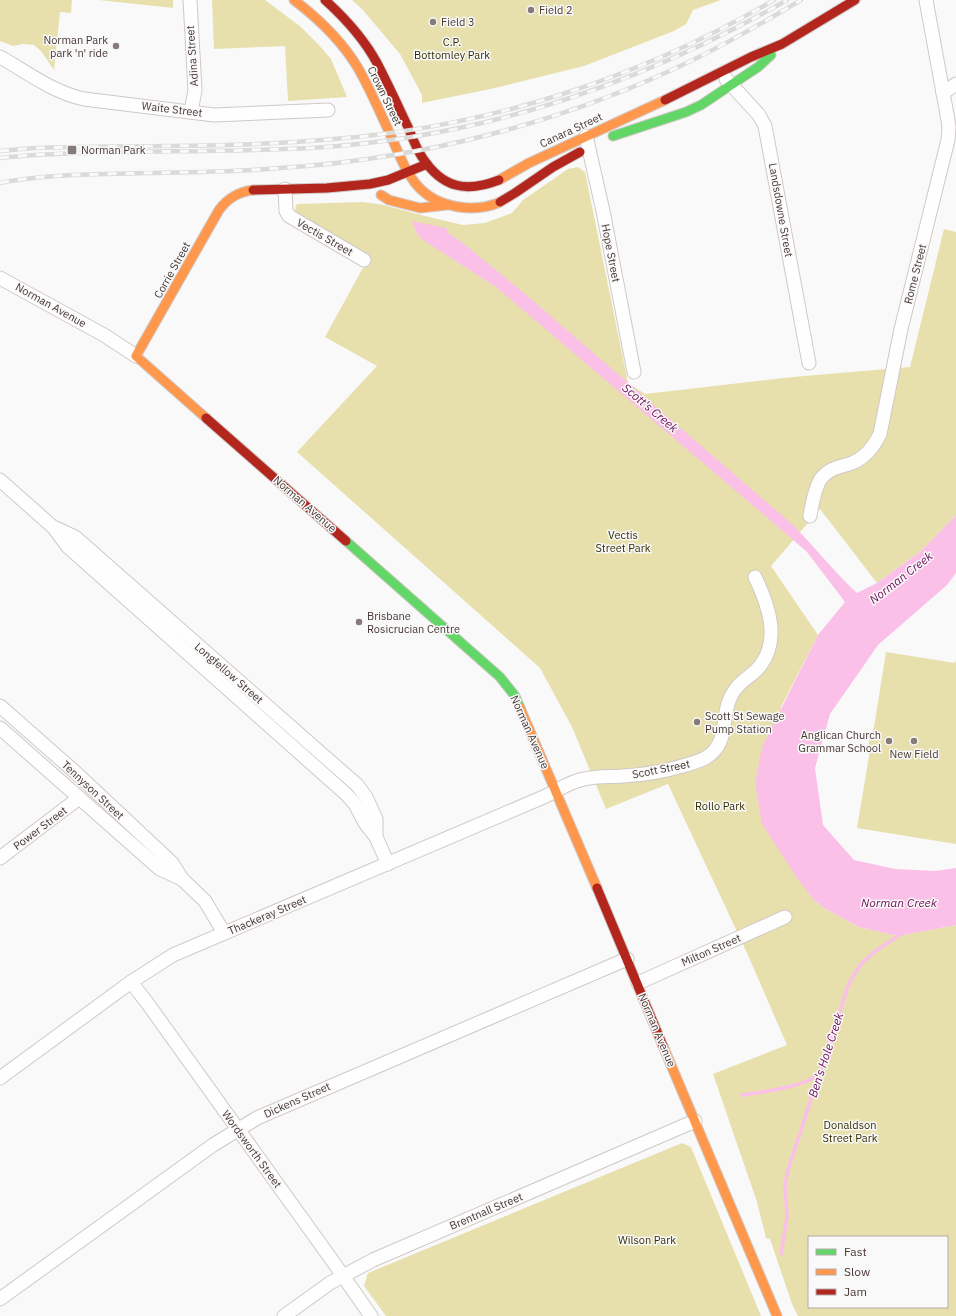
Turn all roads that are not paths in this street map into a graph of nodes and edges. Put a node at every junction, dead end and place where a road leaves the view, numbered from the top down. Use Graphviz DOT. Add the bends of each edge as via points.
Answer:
graph roads {
  1 [pos="190,0"];
  2 [pos="294,0"];
  3 [pos="325,0"];
  4 [pos="854,0"];
  5 [pos="926,0"];
  6 [pos="782,44"];
  7 [pos="0,57"];
  8 [pos="721,73"];
  9 [pos="956,84"];
  10 [pos="732,85"];
  11 [pos="943,93"];
  12 [pos="328,110"];
  13 [pos="191,112"];
  14 [pos="593,142"];
  15 [pos="429,167"];
  16 [pos="407,173"];
  17 [pos="413,181"];
  18 [pos="404,187"];
  19 [pos="327,188"];
  20 [pos="285,189"];
  21 [pos="394,192"];
  22 [pos="353,194"];
  23 [pos="447,204"];
  24 [pos="364,260"];
  25 [pos="0,278"];
  26 [pos="136,356"];
  27 [pos="809,363"];
  28 [pos="634,372"];
  29 [pos="0,480"];
  30 [pos="810,516"];
  31 [pos="754,577"];
  32 [pos="0,706"];
  33 [pos="0,728"];
  34 [pos="556,791"];
  35 [pos="79,798"];
  36 [pos="0,858"];
  37 [pos="388,864"];
  38 [pos="182,879"];
  39 [pos="785,917"];
  40 [pos="224,933"];
  41 [pos="627,959"];
  42 [pos="131,982"];
  43 [pos="638,983"];
  44 [pos="0,1078"];
  45 [pos="695,1121"];
  46 [pos="238,1129"];
  47 [pos="343,1276"];
  48 [pos="0,1299"];
  49 [pos="284,1316"];
  50 [pos="371,1316"];
  51 [pos="777,1316"];
  1 -- 13 [label="street, Adina Street" via="194,90"];
  2 -- 16 [label="street, Crown Street" via="327,28 346,49 378,109"];
  3 -- 15 [label="street, Crown Street" via="345,18 368,48"];
  4 -- 6 [label="street"];
  5 -- 11 [label="street, Rome Street"];
  6 -- 8 [label="street, Canara Street"];
  6 -- 10 [label="street, Canara Street" via="758,67"];
  7 -- 13 [label="street, Waite Street" via="25,66 56,89 75,97"];
  8 -- 10 [label="street, Landsdowne Street"];
  8 -- 14 [label="street, Canara Street" via="674,96"];
  9 -- 11 [label="street"];
  10 -- 14 [label="street, Canara Street" via="686,112"];
  10 -- 27 [label="street, Landsdowne Street" via="759,115 765,126"];
  11 -- 30 [label="street, Rome Street" via="949,134 902,329 880,434 872,448 861,458 836,467 821,479"];
  12 -- 13 [label="street, Waite Street" via="223,114"];
  14 -- 15 [label="street, Canara Street" via="529,163 499,180 470,188 440,178"];
  14 -- 23 [label="street, Canara Street" via="498,202 470,208"];
  14 -- 28 [label="street, Hope Street" via="603,211"];
  15 -- 16 [label="street"];
  15 -- 17 [label="street"];
  16 -- 17 [label="street, Crown Street"];
  16 -- 19 [label="street" via="378,183"];
  17 -- 18 [label="street"];
  17 -- 23 [label="street, Crown Street" via="426,194"];
  19 -- 20 [label="street"];
  19 -- 22 [label="street"];
  20 -- 24 [label="street, Vectis Street" via="286,211 289,216"];
  20 -- 26 [label="street, Corrie Street" via="246,191 231,196 225,202"];
  21 -- 23 [label="street" via="377,196 420,208"];
  25 -- 26 [label="street, Norman Avenue"];
  26 -- 34 [label="street, Norman Avenue" via="500,677 515,696"];
  29 -- 37 [label="street, Longfellow Street" via="54,528 75,537 357,785 366,797 376,820 376,837"];
  31 -- 34 [label="street, Scott Street" via="764,595 769,614 769,644 760,666 732,693 725,712 722,739 713,752 702,760 677,768 584,779"];
  32 -- 38 [label="street, Tennyson Street" via="165,856"];
  33 -- 35 [label="street, Tennyson Street"];
  34 -- 37 [label="street, Thackeray Street"];
  34 -- 41 [label="street, Norman Avenue"];
  35 -- 36 [label="street, Power Street"];
  35 -- 38 [label="street, Tennyson Street" via="160,868"];
  37 -- 40 [label="street, Thackeray Street"];
  38 -- 40 [label="street, Tennyson Street" via="205,901"];
  39 -- 43 [label="street, Milton Street"];
  40 -- 42 [label="street, Thackeray Street" via="173,955"];
  41 -- 43 [label="street, Norman Avenue"];
  41 -- 46 [label="street, Dickens Street" via="270,1111"];
  42 -- 44 [label="street, Thackeray Street"];
  42 -- 46 [label="street, Wordsworth Street"];
  43 -- 45 [label="street, Norman Avenue"];
  45 -- 47 [label="street, Brentnall Street" via="373,1260"];
  45 -- 51 [label="street, Norman Avenue"];
  46 -- 47 [label="street, Wordsworth Street"];
  46 -- 48 [label="street, Dickens Street"];
  47 -- 49 [label="street, Brentnall Street"];
  47 -- 50 [label="street, Wordsworth Street"];
}
